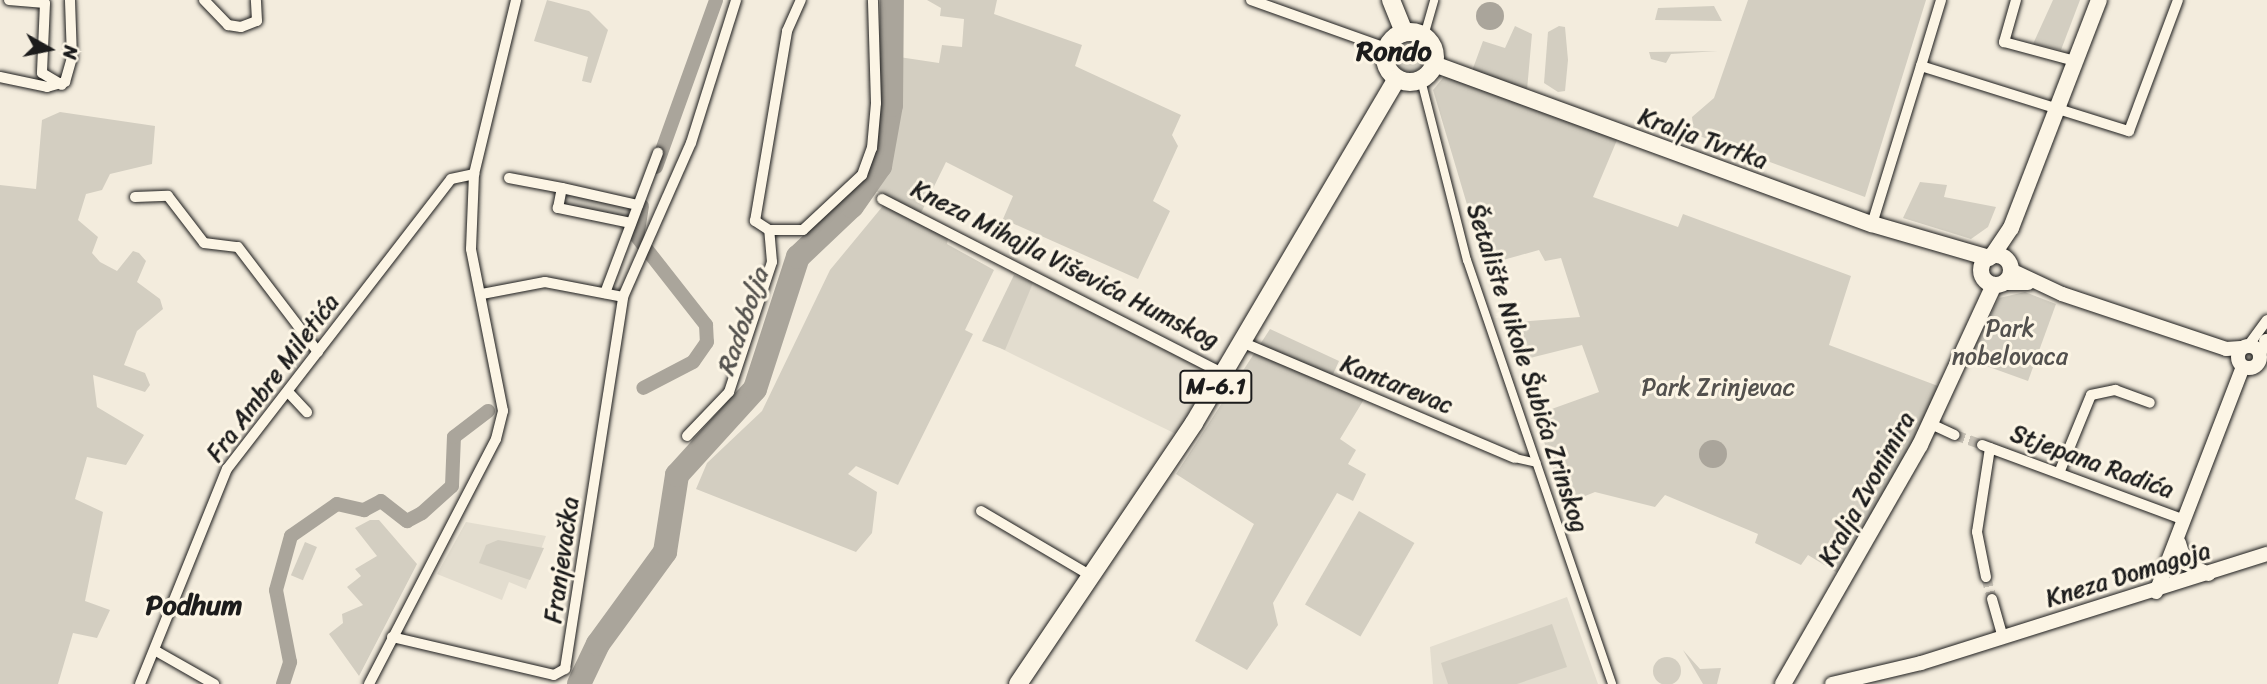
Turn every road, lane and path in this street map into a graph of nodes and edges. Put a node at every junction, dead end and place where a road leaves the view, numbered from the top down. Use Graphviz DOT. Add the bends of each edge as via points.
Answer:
graph roads {
  1 [pos="9,0"];
  2 [pos="70,0"];
  3 [pos="204,0"];
  4 [pos="256,0"];
  5 [pos="516,0"];
  6 [pos="736,0"];
  7 [pos="801,0"];
  8 [pos="873,0"];
  9 [pos="1251,0"];
  10 [pos="1391,0"];
  11 [pos="1434,0"];
  12 [pos="1941,0"];
  13 [pos="2016,0"];
  14 [pos="2099,0"];
  15 [pos="2178,0"];
  16 [pos="1404,32"];
  17 [pos="1424,36"];
  18 [pos="1386,48"];
  19 [pos="2075,61"];
  20 [pos="1434,64"];
  21 [pos="1921,66"];
  22 [pos="0,77"];
  23 [pos="1397,79"];
  24 [pos="1421,80"];
  25 [pos="62,85"];
  26 [pos="2056,111"];
  27 [pos="658,153"];
  28 [pos="474,174"];
  29 [pos="509,178"];
  30 [pos="562,188"];
  31 [pos="135,197"];
  32 [pos="882,199"];
  33 [pos="638,205"];
  34 [pos="631,223"];
  35 [pos="1872,224"];
  36 [pos="769,230"];
  37 [pos="1995,270"];
  38 [pos="605,293"];
  39 [pos="482,294"];
  40 [pos="623,298"];
  41 [pos="2267,320"];
  42 [pos="1244,343"];
  43 [pos="2264,351"];
  44 [pos="318,352"];
  45 [pos="2240,354"];
  46 [pos="1224,374"];
  47 [pos="290,394"];
  48 [pos="2150,403"];
  49 [pos="307,412"];
  50 [pos="1931,424"];
  51 [pos="687,436"];
  52 [pos="1955,436"];
  53 [pos="1515,458"];
  54 [pos="1536,463"];
  55 [pos="2059,473"];
  56 [pos="981,511"];
  57 [pos="2185,520"];
  58 [pos="2178,542"];
  59 [pos="2267,554"];
  60 [pos="2209,574"];
  61 [pos="1093,577"];
  62 [pos="1986,577"];
  63 [pos="2156,592"];
  64 [pos="1992,599"];
  65 [pos="392,637"];
  66 [pos="2003,638"];
  67 [pos="156,651"];
  68 [pos="1787,683"];
  69 [pos="140,684"];
  70 [pos="214,684"];
  71 [pos="369,684"];
  72 [pos="1018,684"];
  73 [pos="1612,684"];
  74 [pos="1832,684"];
  1 -- 25 [label="street" via="45,3 42,73"];
  2 -- 25 [label="street" via="72,58"];
  3 -- 4 [label="street" via="228,25 241,27 257,22"];
  5 -- 28 [label="street"];
  6 -- 40 [label="street" via="705,105"];
  7 -- 36 [label="street" via="787,31 755,220"];
  8 -- 36 [label="street" via="876,103 872,148 862,175 803,230"];
  9 -- 18 [label="street"];
  10 -- 16 [label="main road"];
  11 -- 17 [label="street"];
  12 -- 21 [label="street"];
  13 -- 19 [label="street" via="2004,41"];
  14 -- 19 [label="main road, Kralja Zvonimira"];
  15 -- 26 [label="street" via="2129,131"];
  16 -- 17 [label="main road"];
  16 -- 18 [label="main road"];
  17 -- 20 [label="main road"];
  18 -- 23 [label="main road" via="1386,66"];
  19 -- 26 [label="main road, Kralja Zvonimira"];
  20 -- 24 [label="main road"];
  20 -- 35 [label="main road, Kralja Tvrtka"];
  21 -- 26 [label="street"];
  21 -- 35 [label="street"];
  22 -- 25 [label="street"];
  23 -- 24 [label="main road"];
  23 -- 42 [label="main road, Kneza Mihajla Viševića Humskog / M-6.1"];
  24 -- 54 [label="street, Šetalište Nikole Šubića Zrinskog" via="1467,260"];
  26 -- 37 [label="main road, Kralja Zvonimira"];
  27 -- 33 [label="street"];
  28 -- 39 [label="street" via="471,249"];
  28 -- 44 [label="street, Fra Ambre Miletića" via="451,179"];
  29 -- 30 [label="street"];
  30 -- 33 [label="street"];
  30 -- 34 [label="street" via="558,208"];
  31 -- 44 [label="street" via="168,196 204,243 238,247"];
  32 -- 46 [label="street, Kneza Mihajla Viševića Humskog"];
  33 -- 34 [label="street"];
  34 -- 38 [label="street"];
  35 -- 37 [label="main road, Kralja Tvrtka"];
  36 -- 51 [label="street" via="772,262 729,392"];
  37 -- 45 [label="street"];
  37 -- 50 [label="main road, Kralja Zvonimira"];
  38 -- 39 [label="street" via="525,281"];
  38 -- 40 [label="street"];
  39 -- 65 [label="street" via="503,411 496,439"];
  40 -- 65 [label="street, Franjevačka" via="565,669 554,675"];
  41 -- 45 [label="street, Stjepana Radića"];
  42 -- 46 [label="main road, Kneza Mihajla Viševića Humskog / M-6.1"];
  42 -- 53 [label="street, Kantarevac"];
  43 -- 45 [label="street"];
  44 -- 47 [label="street, Fra Ambre Miletića"];
  45 -- 57 [label="street, Stjepana Radića"];
  46 -- 61 [label="main road, Kneza Mihajla Viševića Humskog / M-6.1"];
  47 -- 49 [label="street"];
  47 -- 67 [label="street, Fra Ambre Miletića" via="219,485"];
  48 -- 55 [label="street" via="2115,390 2091,395"];
  50 -- 52 [label="street"];
  50 -- 68 [label="main road, Kralja Zvonimira"];
  53 -- 54 [label="street, Kantarevac"];
  54 -- 73 [label="street, Šetalište Nikole Šubića Zrinskog"];
  55 -- 57 [label="street, Stjepana Radića"];
  55 -- 62 [label="street, Stjepana Radića" via="1986,447 1977,532"];
  56 -- 61 [label="street"];
  57 -- 58 [label="street, Stjepana Radića"];
  58 -- 60 [label="street" via="2185,563"];
  58 -- 63 [label="street, Stjepana Radića"];
  59 -- 60 [label="street, Kneza Domagoja"];
  60 -- 63 [label="street, Kneza Domagoja"];
  61 -- 72 [label="main road, Kneza Mihajla Viševića Humskog / M-6.1"];
  63 -- 66 [label="street, Kneza Domagoja"];
  64 -- 66 [label="street"];
  65 -- 71 [label="street"];
  66 -- 74 [label="street, Kneza Domagoja"];
  67 -- 69 [label="street, Fra Ambre Miletića"];
  67 -- 70 [label="street"];
}
